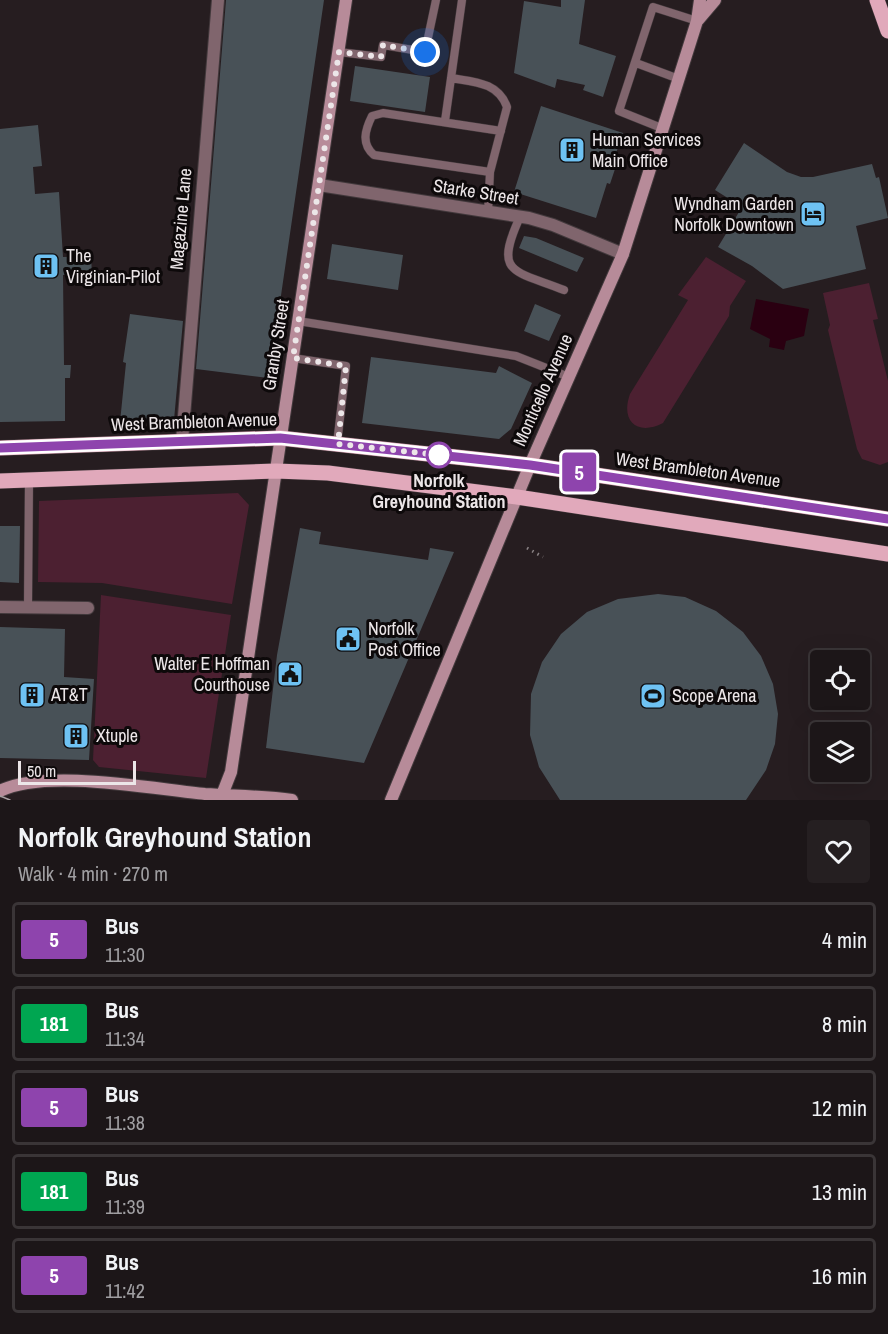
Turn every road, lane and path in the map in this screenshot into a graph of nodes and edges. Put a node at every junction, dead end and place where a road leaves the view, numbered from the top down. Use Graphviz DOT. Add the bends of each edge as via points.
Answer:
graph roads {
  1 [pos="218,0"];
  2 [pos="346,0"];
  3 [pos="436,0"];
  4 [pos="462,0"];
  5 [pos="700,0"];
  6 [pos="715,0"];
  7 [pos="877,0"];
  8 [pos="888,3"];
  9 [pos="697,21"];
  10 [pos="888,31"];
  11 [pos="339,52"];
  12 [pos="636,63"];
  13 [pos="451,78"];
  14 [pos="679,79"];
  15 [pos="445,121"];
  16 [pos="663,129"];
  17 [pos="501,131"];
  18 [pos="490,172"];
  19 [pos="319,186"];
  20 [pos="488,212"];
  21 [pos="520,217"];
  22 [pos="623,254"];
  23 [pos="564,290"];
  24 [pos="298,321"];
  25 [pos="293,358"];
  26 [pos="569,376"];
  27 [pos="280,438"];
  28 [pos="182,441"];
  29 [pos="338,444"];
  30 [pos="0,448"];
  31 [pos="530,465"];
  32 [pos="276,471"];
  33 [pos="29,480"];
  34 [pos="0,481"];
  35 [pos="517,497"];
  36 [pos="888,519"];
  37 [pos="527,548"];
  38 [pos="888,554"];
  39 [pos="543,557"];
  40 [pos="0,607"];
  41 [pos="28,608"];
  42 [pos="88,609"];
  43 [pos="0,791"];
  44 [pos="221,797"];
  45 [pos="292,800"];
  46 [pos="391,800"];
  1 -- 28 [label="street, Magazine Lane"];
  2 -- 11 [label="street, Granby Street"];
  3 -- 11 [label="lane" via="425,52 383,45 381,57"];
  4 -- 13 [label="lane"];
  5 -- 9 [label="street, Monticello Avenue"];
  6 -- 9 [label="street, Monticello Avenue"];
  7 -- 8 [label="street"];
  7 -- 10 [label="main road"];
  9 -- 12 [label="lane" via="652,7"];
  9 -- 14 [label="street, Monticello Avenue"];
  11 -- 19 [label="street, Granby Street"];
  12 -- 14 [label="lane"];
  12 -- 16 [label="lane" via="619,111"];
  13 -- 15 [label="lane"];
  13 -- 17 [label="lane" via="490,86 500,94 507,107"];
  14 -- 16 [label="street, Monticello Avenue"];
  15 -- 17 [label="lane"];
  15 -- 18 [label="lane" via="383,113 372,116 364,140 374,155"];
  16 -- 22 [label="street, Monticello Avenue"];
  17 -- 18 [label="lane"];
  18 -- 20 [label="lane"];
  19 -- 20 [label="street, Starke Street"];
  19 -- 24 [label="street, Granby Street"];
  20 -- 21 [label="street, Starke Street"];
  21 -- 22 [label="street, Starke Street" via="553,225"];
  21 -- 23 [label="lane" via="507,245 509,264"];
  22 -- 26 [label="street, Monticello Avenue"];
  24 -- 25 [label="street, Granby Street"];
  24 -- 26 [label="lane" via="516,356"];
  25 -- 27 [label="street, Granby Street"];
  25 -- 29 [label="lane" via="346,366"];
  26 -- 31 [label="street, Monticello Avenue"];
  27 -- 28 [label="main road, West Brambleton Avenue"];
  27 -- 29 [label="main road, West Brambleton Avenue"];
  27 -- 32 [label="street, Granby Street"];
  28 -- 30 [label="main road, West Brambleton Avenue"];
  29 -- 31 [label="main road, West Brambleton Avenue"];
  31 -- 35 [label="street, Monticello Avenue"];
  31 -- 36 [label="main road, West Brambleton Avenue"];
  32 -- 33 [label="main road"];
  32 -- 35 [label="main road" via="328,473"];
  32 -- 44 [label="street, Granby Street" via="231,772"];
  33 -- 34 [label="main road"];
  33 -- 41 [label="lane"];
  35 -- 38 [label="main road"];
  35 -- 46 [label="street, Monticello Avenue"];
  37 -- 39 [label="path"];
  40 -- 41 [label="street"];
  41 -- 42 [label="street"];
  43 -- 44 [label="street" via="17,784 57,782"];
  44 -- 45 [label="street"];
}
